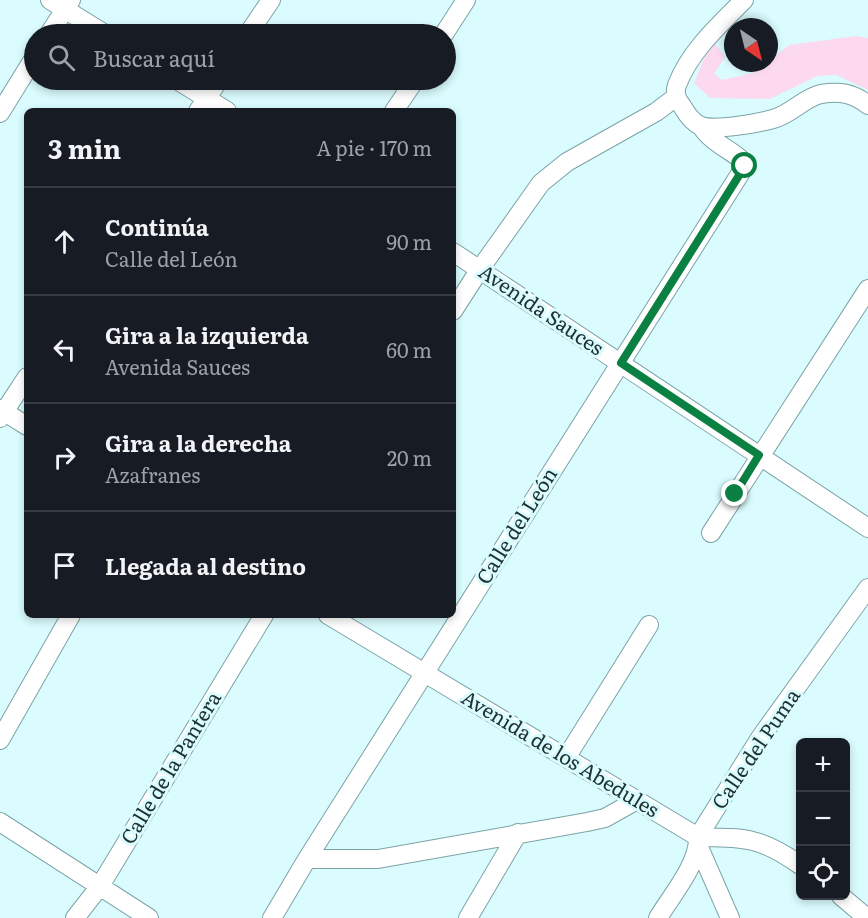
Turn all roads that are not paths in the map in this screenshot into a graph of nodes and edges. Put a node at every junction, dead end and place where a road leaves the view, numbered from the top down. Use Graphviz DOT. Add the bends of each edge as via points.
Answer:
graph roads {
  1 [pos="271,0"];
  2 [pos="466,0"];
  3 [pos="744,0"];
  4 [pos="62,3"];
  5 [pos="53,24"];
  6 [pos="91,24"];
  7 [pos="255,24"];
  8 [pos="450,24"];
  9 [pos="24,74"];
  10 [pos="187,90"];
  11 [pos="213,90"];
  12 [pos="408,90"];
  13 [pos="676,97"];
  14 [pos="203,105"];
  15 [pos="868,105"];
  16 [pos="396,108"];
  17 [pos="0,113"];
  18 [pos="701,126"];
  19 [pos="456,254"];
  20 [pos="480,269"];
  21 [pos="868,289"];
  22 [pos="456,306"];
  23 [pos="621,363"];
  24 [pos="24,381"];
  25 [pos="1,413"];
  26 [pos="24,424"];
  27 [pos="759,455"];
  28 [pos="868,528"];
  29 [pos="711,533"];
  30 [pos="868,588"];
  31 [pos="69,618"];
  32 [pos="262,618"];
  33 [pos="333,618"];
  34 [pos="649,625"];
  35 [pos="424,673"];
  36 [pos="0,740"];
  37 [pos="566,758"];
  38 [pos="637,800"];
  39 [pos="0,822"];
  40 [pos="518,833"];
  41 [pos="698,841"];
  42 [pos="306,859"];
  43 [pos="796,862"];
  44 [pos="100,886"];
  45 [pos="846,900"];
  46 [pos="75,918"];
  47 [pos="149,918"];
  48 [pos="272,918"];
  49 [pos="468,918"];
  50 [pos="658,918"];
  51 [pos="730,918"];
  52 [pos="867,918"];
  1 -- 7 [label="street"];
  2 -- 8 [label="street"];
  3 -- 13 [label="street" via="704,41 677,85"];
  4 -- 5 [label="street"];
  4 -- 6 [label="street"];
  9 -- 17 [label="street"];
  10 -- 14 [label="street"];
  11 -- 14 [label="street"];
  12 -- 16 [label="street"];
  13 -- 18 [label="street"];
  13 -- 20 [label="street" via="550,175"];
  15 -- 18 [label="street" via="843,92 821,94 773,119"];
  18 -- 23 [label="street, Calle del León" via="713,141 739,155 745,166"];
  19 -- 20 [label="street, Avenida Sauces"];
  20 -- 22 [label="street"];
  20 -- 23 [label="street, Avenida Sauces"];
  21 -- 27 [label="street"];
  23 -- 27 [label="street, Avenida Sauces"];
  23 -- 35 [label="street, Calle del León"];
  24 -- 25 [label="street"];
  25 -- 26 [label="street"];
  27 -- 28 [label="street, Avenida Sauces"];
  27 -- 29 [label="street"];
  30 -- 41 [label="street, Calle del Puma" via="760,738"];
  31 -- 36 [label="street"];
  32 -- 44 [label="street, Calle de la Pantera"];
  33 -- 35 [label="street, Avenida de los Abedules"];
  34 -- 37 [label="street"];
  35 -- 37 [label="street, Avenida de los Abedules"];
  35 -- 42 [label="street, Calle del León"];
  37 -- 38 [label="street, Avenida de los Abedules"];
  38 -- 40 [label="street" via="605,818"];
  38 -- 41 [label="street, Avenida de los Abedules"];
  39 -- 44 [label="street"];
  40 -- 42 [label="street" via="378,859"];
  40 -- 49 [label="street"];
  41 -- 43 [label="street, Avenida de los Abedules" via="760,841"];
  41 -- 50 [label="street, Calle del Puma"];
  41 -- 51 [label="street"];
  42 -- 48 [label="street, Calle del León"];
  44 -- 46 [label="street, Calle de la Pantera"];
  44 -- 47 [label="street"];
  45 -- 52 [label="street"];
}
